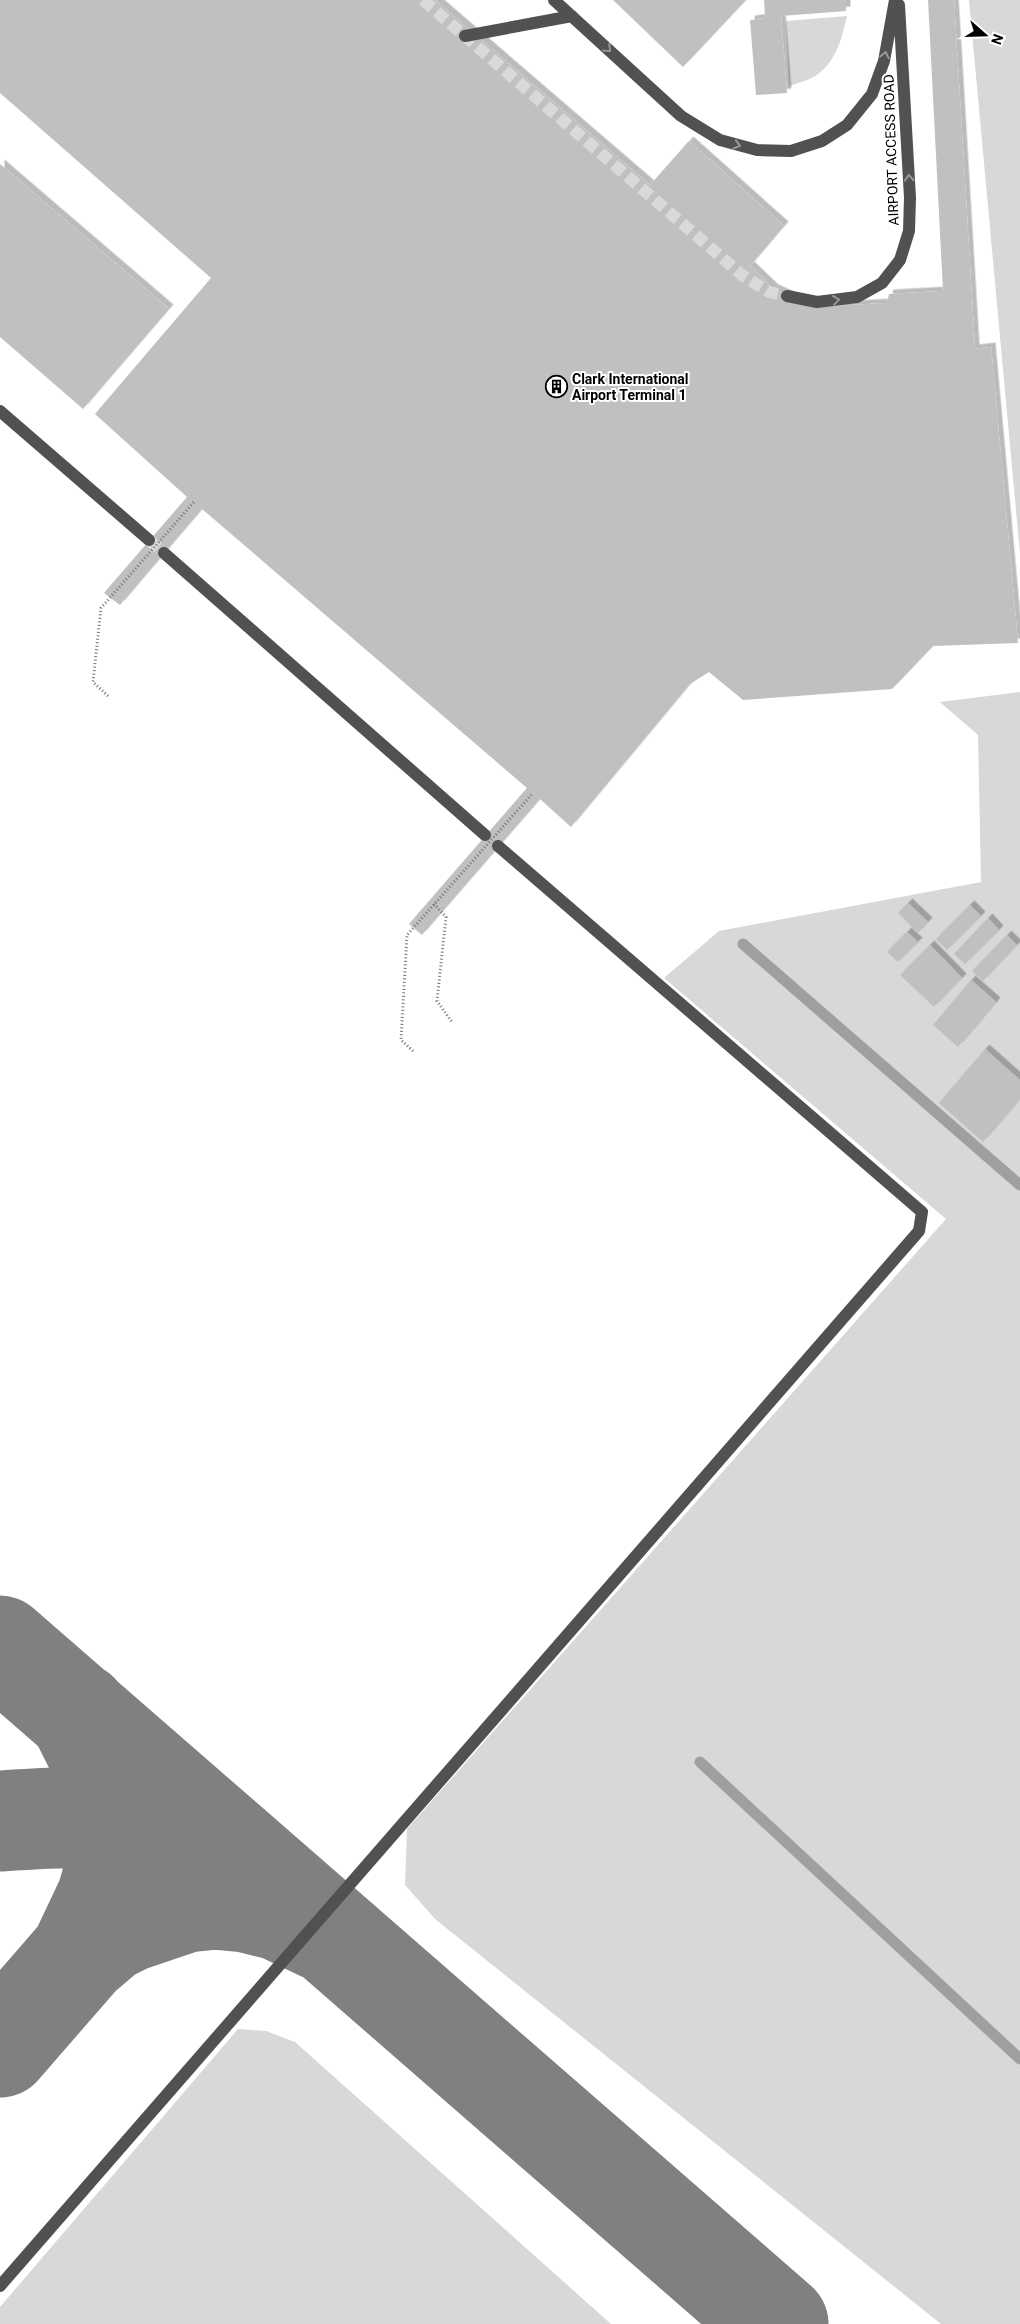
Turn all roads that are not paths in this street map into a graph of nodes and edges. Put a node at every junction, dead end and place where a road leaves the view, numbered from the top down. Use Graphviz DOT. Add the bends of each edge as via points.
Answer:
graph roads {
  1 [pos="554,0"];
  2 [pos="895,0"];
  3 [pos="899,0"];
  4 [pos="572,16"];
  5 [pos="465,36"];
  6 [pos="788,296"];
  7 [pos="0,411"];
  8 [pos="148,540"];
  9 [pos="164,554"];
  10 [pos="485,835"];
  11 [pos="498,846"];
  12 [pos="0,2286"];
  1 -- 4 [label="street, AIRPORT ACCESS ROAD"];
  4 -- 2 [label="street, AIRPORT ACCESS ROAD, one-way" via="681,116 720,140 758,150 792,151 822,141 847,125 872,94 884,61"];
  6 -- 3 [label="street, AIRPORT ACCESS ROAD, one-way" via="817,302 857,297 882,282 900,260 909,231 910,198"];
  4 -- 5 [label="street"];
  7 -- 8 [label="street"];
  9 -- 10 [label="street"];
  11 -- 12 [label="street" via="922,1212 919,1231"];
}
